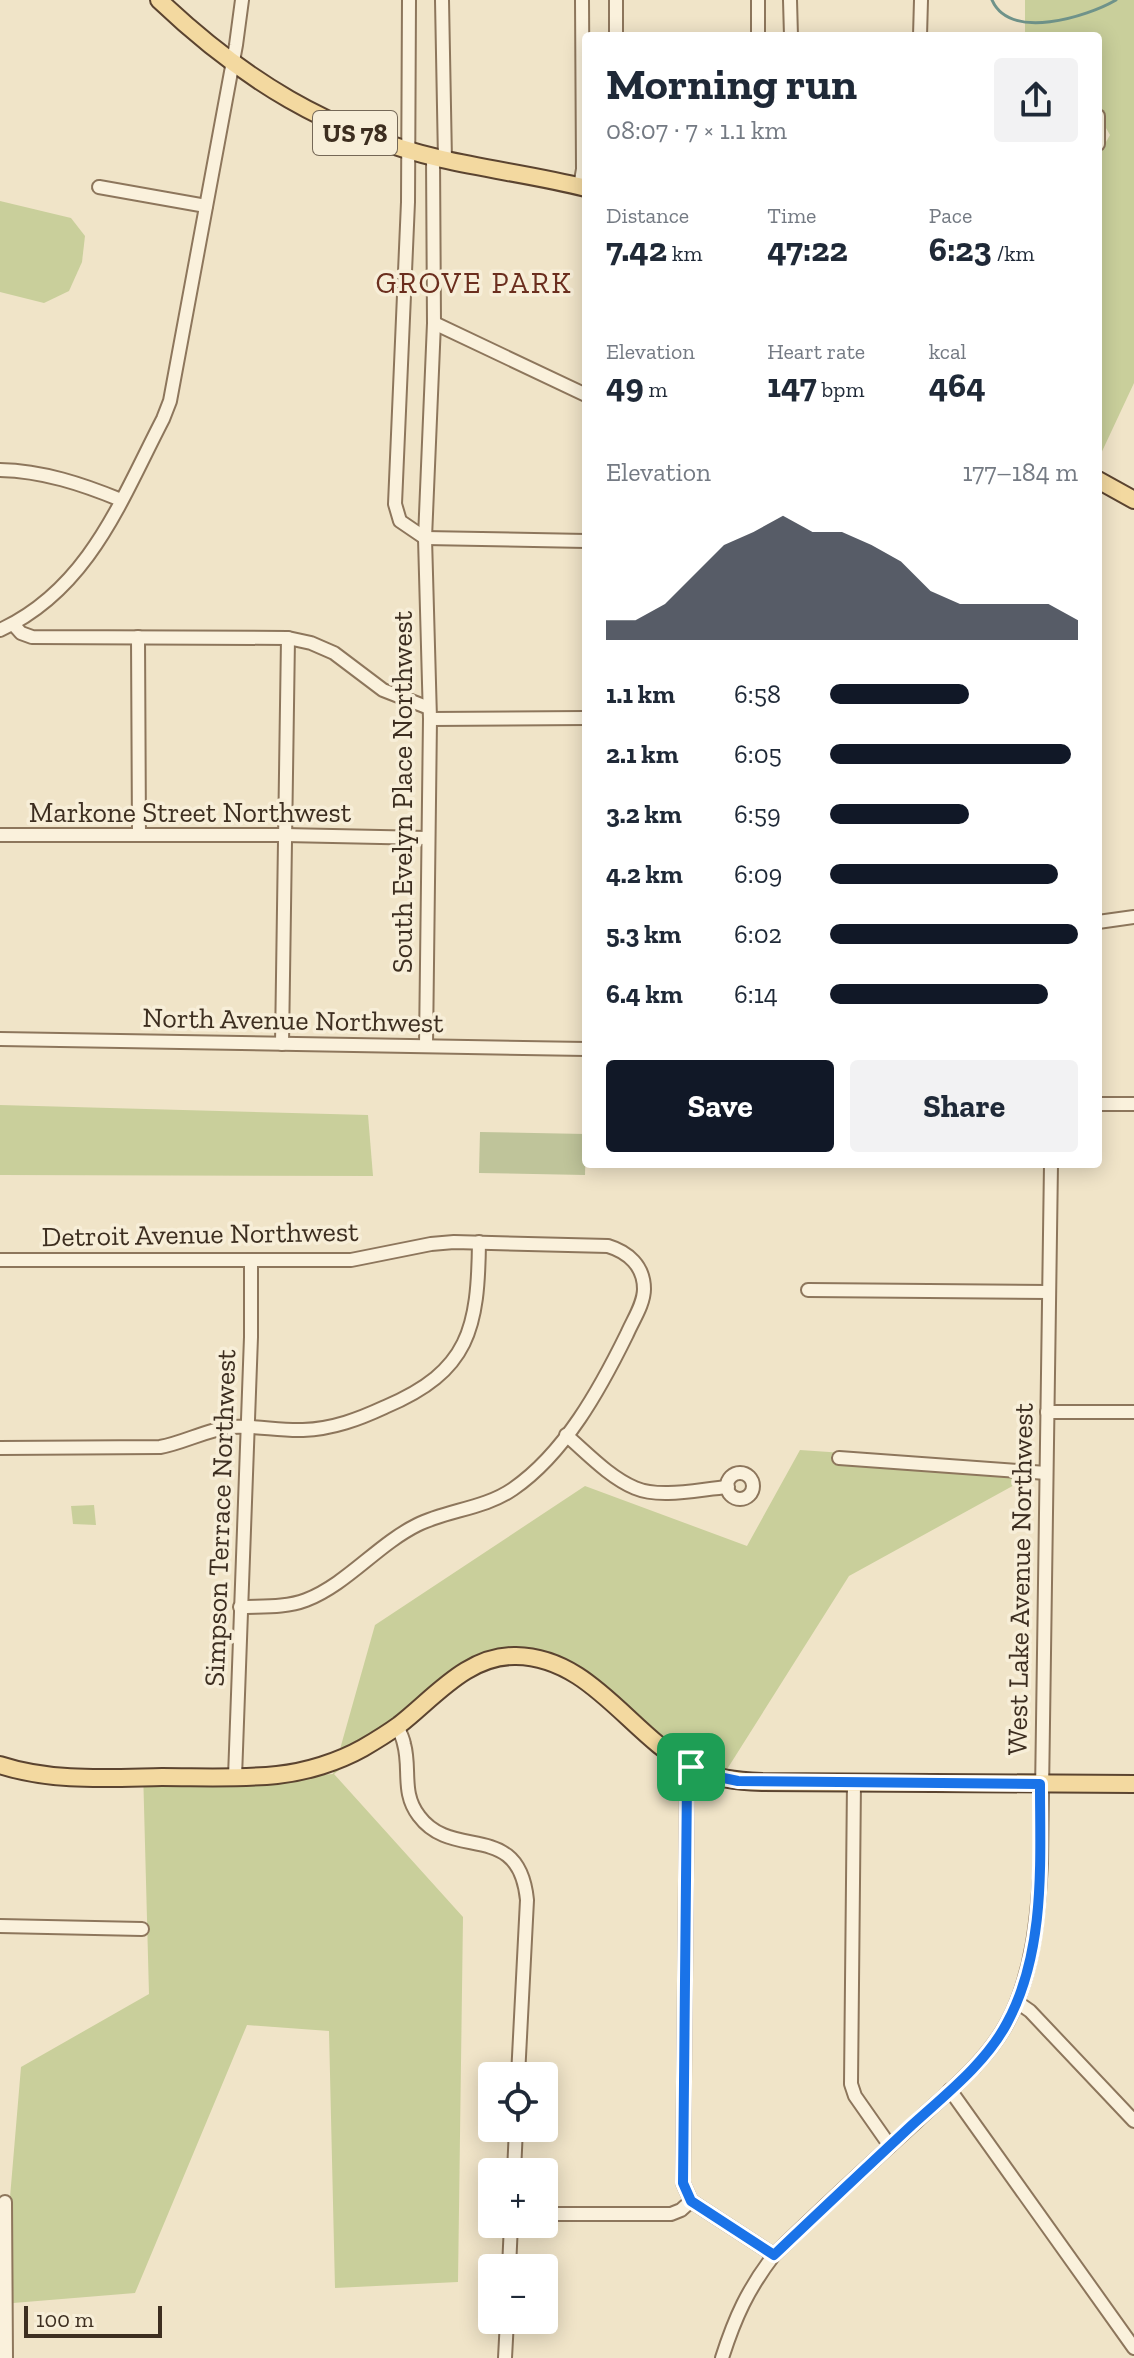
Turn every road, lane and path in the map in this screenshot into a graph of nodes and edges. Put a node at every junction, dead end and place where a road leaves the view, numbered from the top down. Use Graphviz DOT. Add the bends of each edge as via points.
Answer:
graph roads {
  1 [pos="159,0"];
  2 [pos="242,0"];
  3 [pos="409,0"];
  4 [pos="442,0"];
  5 [pos="582,0"];
  6 [pos="616,0"];
  7 [pos="758,0"];
  8 [pos="790,0"];
  9 [pos="921,0"];
  10 [pos="582,32"];
  11 [pos="616,32"];
  12 [pos="758,32"];
  13 [pos="791,32"];
  14 [pos="920,32"];
  15 [pos="232,64"];
  16 [pos="408,151"];
  17 [pos="439,159"];
  18 [pos="99,187"];
  19 [pos="582,187"];
  20 [pos="206,206"];
  21 [pos="434,323"];
  22 [pos="582,393"];
  23 [pos="0,470"];
  24 [pos="1102,482"];
  25 [pos="121,500"];
  26 [pos="1134,500"];
  27 [pos="425,538"];
  28 [pos="582,541"];
  29 [pos="13,624"];
  30 [pos="0,630"];
  31 [pos="138,637"];
  32 [pos="288,638"];
  33 [pos="430,713"];
  34 [pos="582,718"];
  35 [pos="0,835"];
  36 [pos="139,835"];
  37 [pos="285,835"];
  38 [pos="428,838"];
  39 [pos="1134,917"];
  40 [pos="1102,921"];
  41 [pos="0,1039"];
  42 [pos="282,1044"];
  43 [pos="426,1046"];
  44 [pos="582,1049"];
  45 [pos="1102,1104"];
  46 [pos="1134,1104"];
  47 [pos="1051,1168"];
  48 [pos="479,1242"];
  49 [pos="0,1260"];
  50 [pos="251,1260"];
  51 [pos="808,1290"];
  52 [pos="1049,1292"];
  53 [pos="1047,1412"];
  54 [pos="1134,1412"];
  55 [pos="248,1428"];
  56 [pos="566,1435"];
  57 [pos="0,1448"];
  58 [pos="839,1458"];
  59 [pos="1046,1473"];
  60 [pos="728,1487"];
  61 [pos="240,1607"];
  62 [pos="397,1726"];
  63 [pos="0,1765"];
  64 [pos="691,1767"];
  65 [pos="235,1777"];
  66 [pos="854,1782"];
  67 [pos="1040,1784"];
  68 [pos="1134,1784"];
  69 [pos="0,1926"];
  70 [pos="142,1929"];
  71 [pos="1017,2002"];
  72 [pos="519,2062"];
  73 [pos="950,2090"];
  74 [pos="1134,2121"];
  75 [pos="890,2146"];
  76 [pos="691,2201"];
  77 [pos="5,2202"];
  78 [pos="558,2214"];
  79 [pos="774,2255"];
  80 [pos="3,2317"];
  81 [pos="506,2334"];
  82 [pos="1134,2348"];
  83 [pos="6,2358"];
  84 [pos="505,2358"];
  85 [pos="722,2358"];
  1 -- 15 [label="main road, US 78"];
  2 -- 15 [label="street"];
  3 -- 16 [label="street"];
  4 -- 17 [label="street, South Evelyn Place Northwest"];
  5 -- 10 [label="street"];
  6 -- 11 [label="street"];
  7 -- 12 [label="street"];
  8 -- 13 [label="street"];
  9 -- 14 [label="street"];
  15 -- 16 [label="main road, US 78" via="315,115"];
  15 -- 20 [label="street"];
  16 -- 17 [label="main road, US 78"];
  16 -- 27 [label="street" via="395,504 400,521"];
  17 -- 19 [label="main road, US 78"];
  17 -- 21 [label="street, South Evelyn Place Northwest"];
  18 -- 20 [label="street"];
  20 -- 25 [label="street" via="170,401"];
  21 -- 22 [label="street"];
  21 -- 27 [label="street, South Evelyn Place Northwest"];
  23 -- 25 [label="street" via="77,482"];
  24 -- 26 [label="main road"];
  25 -- 29 [label="street" via="76,575"];
  27 -- 28 [label="street"];
  27 -- 33 [label="street, South Evelyn Place Northwest"];
  29 -- 30 [label="street"];
  29 -- 31 [label="street" via="32,637"];
  31 -- 32 [label="street"];
  31 -- 36 [label="street"];
  32 -- 33 [label="street" via="334,653 383,690"];
  32 -- 37 [label="street"];
  33 -- 34 [label="street"];
  33 -- 38 [label="street, South Evelyn Place Northwest"];
  35 -- 36 [label="street, Markone Street Northwest"];
  36 -- 37 [label="street, Markone Street Northwest"];
  37 -- 38 [label="street, Markone Street Northwest"];
  37 -- 42 [label="street"];
  38 -- 43 [label="street, South Evelyn Place Northwest"];
  39 -- 40 [label="street"];
  41 -- 42 [label="street, North Avenue Northwest"];
  42 -- 43 [label="street, North Avenue Northwest"];
  43 -- 44 [label="street, North Avenue Northwest"];
  45 -- 46 [label="street"];
  47 -- 52 [label="street, West Lake Avenue Northwest"];
  48 -- 50 [label="street, Detroit Avenue Northwest" via="431,1244 351,1260"];
  48 -- 55 [label="street" via="473,1323 457,1356 433,1381 408,1398 337,1426"];
  48 -- 56 [label="street, Detroit Avenue Northwest" via="608,1246 627,1254 640,1271 640,1307 599,1391"];
  49 -- 50 [label="street, Detroit Avenue Northwest"];
  50 -- 55 [label="street, Simpson Terrace Northwest"];
  51 -- 52 [label="street"];
  52 -- 53 [label="street, West Lake Avenue Northwest"];
  53 -- 54 [label="street"];
  53 -- 59 [label="street, West Lake Avenue Northwest"];
  55 -- 57 [label="street" via="215,1430 160,1447"];
  55 -- 61 [label="street, Simpson Terrace Northwest"];
  56 -- 60 [label="street" via="636,1489"];
  56 -- 61 [label="street, Detroit Avenue Northwest" via="512,1490 414,1527 322,1593 284,1606"];
  58 -- 59 [label="street"];
  59 -- 67 [label="street, West Lake Avenue Northwest"];
  61 -- 65 [label="street, Simpson Terrace Northwest"];
  62 -- 64 [label="main road" via="469,1669 498,1658 527,1657 587,1683"];
  62 -- 65 [label="main road" via="321,1766"];
  62 -- 72 [label="street" via="405,1745 408,1794 420,1818 445,1836 500,1850 517,1866 525,1884"];
  63 -- 65 [label="main road" via="46,1776"];
  64 -- 66 [label="main road" via="738,1781"];
  64 -- 76 [label="street" via="683,2183"];
  66 -- 67 [label="main road"];
  66 -- 75 [label="street" via="851,2084"];
  67 -- 68 [label="main road"];
  67 -- 71 [label="street, West Lake Avenue Northwest" via="1038,1905"];
  69 -- 70 [label="street"];
  71 -- 73 [label="street, West Lake Avenue Northwest" via="995,2041"];
  71 -- 74 [label="street"];
  73 -- 75 [label="street, West Lake Avenue Northwest"];
  73 -- 82 [label="street"];
  75 -- 79 [label="street, West Lake Avenue Northwest"];
  76 -- 78 [label="street" via="671,2214"];
  76 -- 79 [label="street"];
  77 -- 80 [label="street"];
  79 -- 85 [label="street, West Lake Avenue Northwest" via="737,2313"];
  80 -- 83 [label="street"];
  81 -- 84 [label="street"];
}
